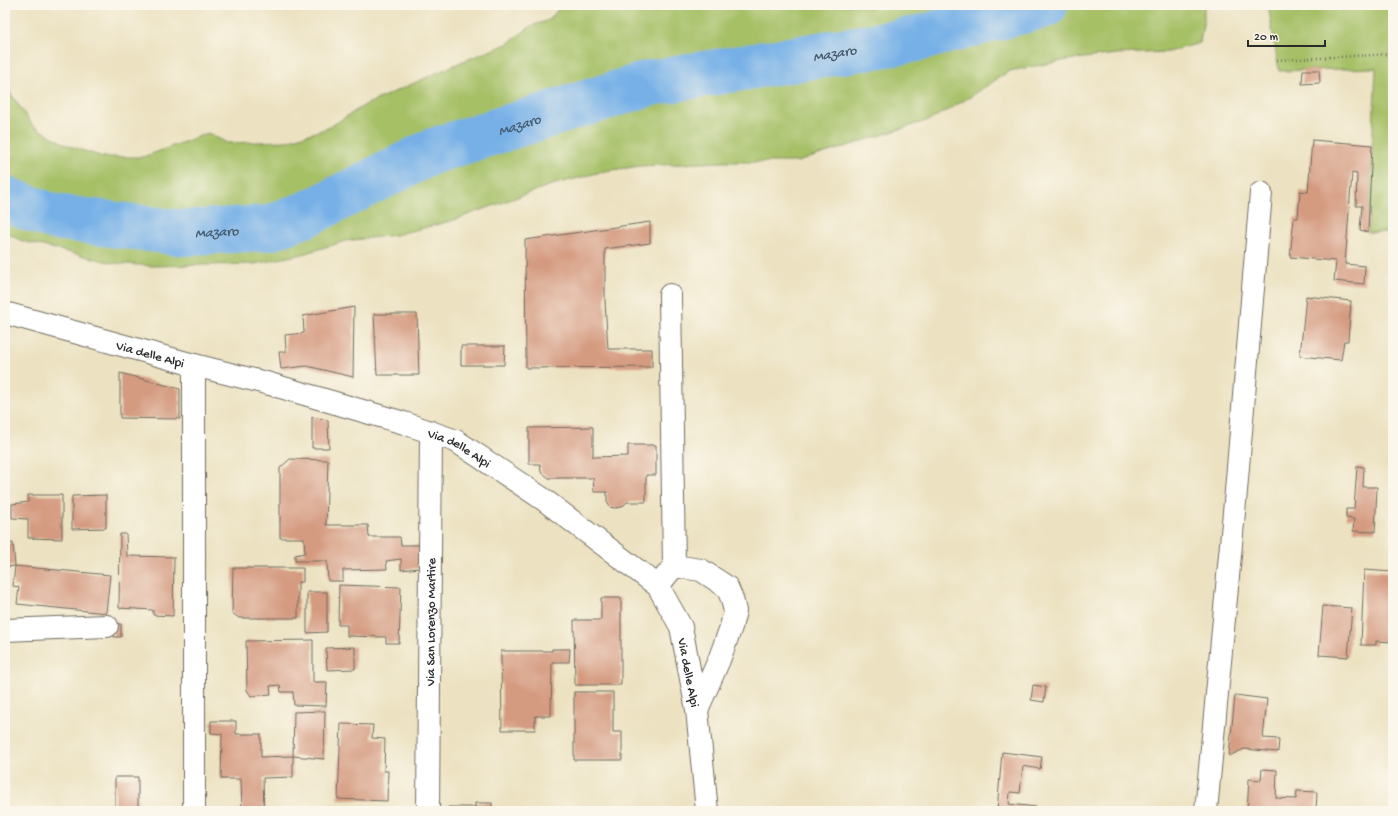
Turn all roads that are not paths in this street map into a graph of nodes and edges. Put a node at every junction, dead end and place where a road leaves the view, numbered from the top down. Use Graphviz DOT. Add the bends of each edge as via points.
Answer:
graph roads {
  1 [pos="1261,192"];
  2 [pos="670,295"];
  3 [pos="5,313"];
  4 [pos="194,365"];
  5 [pos="430,432"];
  6 [pos="674,566"];
  7 [pos="658,586"];
  8 [pos="107,626"];
  9 [pos="5,630"];
  10 [pos="698,710"];
  11 [pos="194,811"];
  12 [pos="428,811"];
  13 [pos="707,811"];
  14 [pos="1206,811"];
  1 -- 14 [label="street"];
  2 -- 6 [label="street"];
  3 -- 4 [label="street, Via delle Alpi"];
  4 -- 5 [label="street, Via delle Alpi" via="270,384"];
  4 -- 11 [label="street"];
  5 -- 7 [label="street, Via delle Alpi" via="456,441 543,499"];
  5 -- 12 [label="street, Via San Lorenzo Martire"];
  6 -- 7 [label="street"];
  6 -- 10 [label="street" via="701,570 727,587 734,611 719,660"];
  7 -- 10 [label="street, Via delle Alpi" via="681,627"];
  8 -- 9 [label="street"];
  10 -- 13 [label="street, Via delle Alpi"];
}
